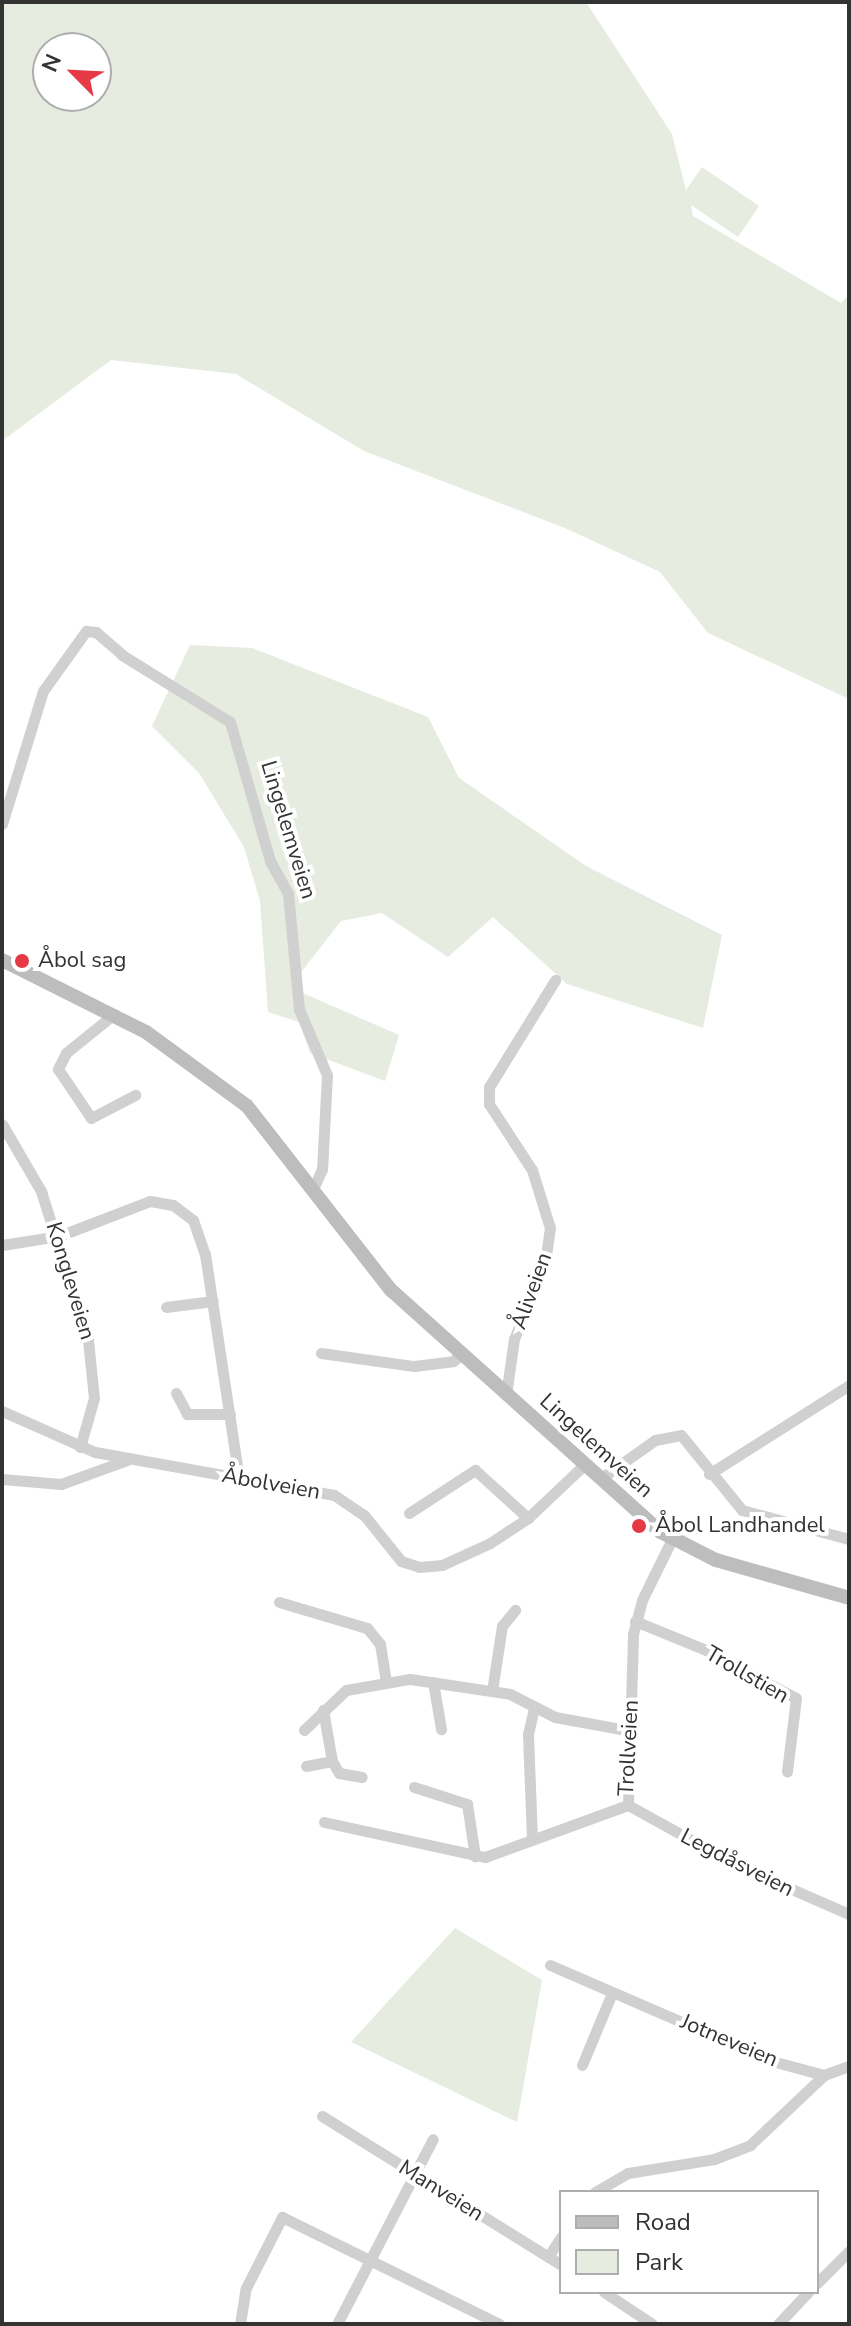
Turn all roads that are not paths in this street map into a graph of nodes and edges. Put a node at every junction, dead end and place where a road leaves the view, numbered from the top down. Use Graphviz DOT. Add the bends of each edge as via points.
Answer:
graph roads {
  1 [pos="2,824"];
  2 [pos="2,960"];
  3 [pos="555,980"];
  4 [pos="114,1014"];
  5 [pos="135,1095"];
  6 [pos="2,1124"];
  7 [pos="314,1187"];
  8 [pos="59,1236"];
  9 [pos="2,1245"];
  10 [pos="213,1301"];
  11 [pos="166,1307"];
  12 [pos="321,1353"];
  13 [pos="461,1355"];
  14 [pos="849,1385"];
  15 [pos="176,1393"];
  16 [pos="506,1395"];
  17 [pos="2,1411"];
  18 [pos="230,1414"];
  19 [pos="80,1447"];
  20 [pos="127,1460"];
  21 [pos="584,1465"];
  22 [pos="709,1474"];
  23 [pos="239,1478"];
  24 [pos="2,1479"];
  25 [pos="600,1479"];
  26 [pos="409,1513"];
  27 [pos="528,1518"];
  28 [pos="672,1539"];
  29 [pos="849,1539"];
  30 [pos="849,1598"];
  31 [pos="279,1602"];
  32 [pos="515,1610"];
  33 [pos="635,1621"];
  34 [pos="386,1680"];
  35 [pos="433,1682"];
  36 [pos="492,1691"];
  37 [pos="534,1707"];
  38 [pos="323,1710"];
  39 [pos="441,1729"];
  40 [pos="304,1730"];
  41 [pos="631,1731"];
  42 [pos="332,1761"];
  43 [pos="306,1766"];
  44 [pos="787,1771"];
  45 [pos="362,1777"];
  46 [pos="414,1787"];
  47 [pos="628,1805"];
  48 [pos="324,1822"];
  49 [pos="532,1839"];
  50 [pos="475,1856"];
  51 [pos="849,1914"];
  52 [pos="550,1965"];
  53 [pos="612,1993"];
  54 [pos="582,2065"];
  55 [pos="849,2066"];
  56 [pos="824,2075"];
  57 [pos="322,2116"];
  58 [pos="433,2139"];
  59 [pos="416,2174"];
  60 [pos="598,2190"];
  61 [pos="559,2240"];
  62 [pos="849,2251"];
  63 [pos="548,2257"];
  64 [pos="371,2259"];
  65 [pos="559,2264"];
  66 [pos="819,2281"];
  67 [pos="607,2294"];
  68 [pos="806,2294"];
  69 [pos="240,2324"];
  70 [pos="337,2324"];
  71 [pos="499,2324"];
  72 [pos="652,2324"];
  73 [pos="778,2324"];
  1 -- 7 [label="street, Lingelemveien" via="43,691 86,631 96,632 133,663 230,722 270,861 288,893 299,1009 327,1075 322,1169"];
  2 -- 4 [label="main road, Lingelemveien"];
  3 -- 16 [label="street, Åliveien" via="489,1087 489,1104 532,1170 550,1228 545,1263 514,1339"];
  4 -- 5 [label="street" via="66,1053 58,1069 91,1118"];
  4 -- 7 [label="main road, Lingelemveien" via="198,1067 247,1106"];
  6 -- 8 [label="street, Kongleveien" via="41,1191"];
  7 -- 13 [label="main road, Lingelemveien" via="391,1290"];
  8 -- 9 [label="street"];
  8 -- 10 [label="street" via="136,1204 173,1205 193,1220 200,1235"];
  8 -- 19 [label="street, Kongleveien" via="94,1369 94,1398"];
  10 -- 11 [label="street"];
  10 -- 18 [label="street"];
  12 -- 13 [label="street" via="414,1366 453,1361"];
  13 -- 16 [label="main road, Lingelemveien"];
  14 -- 22 [label="street"];
  15 -- 18 [label="street" via="187,1414"];
  16 -- 21 [label="main road, Lingelemveien"];
  17 -- 19 [label="street, Åbolveien"];
  18 -- 23 [label="street"];
  19 -- 20 [label="street, Åbolveien"];
  20 -- 23 [label="street, Åbolveien"];
  20 -- 24 [label="street" via="61,1484"];
  21 -- 25 [label="main road, Lingelemveien"];
  21 -- 27 [label="street, Åbolveien"];
  22 -- 25 [label="street" via="687,1442 674,1433 655,1440"];
  22 -- 29 [label="street" via="727,1498 752,1516"];
  23 -- 27 [label="street, Åbolveien" via="321,1492 349,1503 401,1561 419,1567 458,1560"];
  25 -- 28 [label="main road, Lingelemveien"];
  26 -- 27 [label="street" via="475,1470"];
  28 -- 30 [label="main road, Lingelemveien" via="716,1560"];
  28 -- 33 [label="street, Trollveien"];
  31 -- 34 [label="street" via="367,1628 380,1644"];
  32 -- 36 [label="street" via="502,1626"];
  33 -- 41 [label="street, Trollveien"];
  33 -- 44 [label="street, Trollstien" via="706,1650 796,1698"];
  34 -- 35 [label="street"];
  34 -- 38 [label="street" via="346,1690"];
  35 -- 36 [label="street"];
  35 -- 39 [label="street"];
  36 -- 37 [label="street" via="525,1699"];
  37 -- 41 [label="street" via="555,1717"];
  37 -- 49 [label="street" via="528,1734"];
  38 -- 40 [label="street"];
  38 -- 42 [label="street"];
  41 -- 47 [label="street, Trollveien"];
  42 -- 43 [label="street"];
  42 -- 45 [label="street" via="339,1773"];
  46 -- 50 [label="street" via="467,1804"];
  47 -- 49 [label="street, Trollveien"];
  47 -- 51 [label="street, Legdåsveien" via="735,1864"];
  48 -- 50 [label="street, Trollveien"];
  49 -- 50 [label="street, Trollveien"];
  52 -- 53 [label="street, Jotneveien"];
  53 -- 54 [label="street"];
  53 -- 56 [label="street, Jotneveien" via="772,2061"];
  55 -- 56 [label="street"];
  56 -- 60 [label="street" via="750,2145 714,2159 628,2173"];
  57 -- 59 [label="street, Manveien"];
  58 -- 59 [label="street"];
  59 -- 63 [label="street, Manveien"];
  59 -- 64 [label="street"];
  61 -- 63 [label="street"];
  62 -- 66 [label="street"];
  63 -- 65 [label="street, Manveien"];
  64 -- 69 [label="street" via="282,2217 246,2288"];
  64 -- 70 [label="street"];
  64 -- 71 [label="street"];
  67 -- 72 [label="street"];
  68 -- 73 [label="street"];
}
